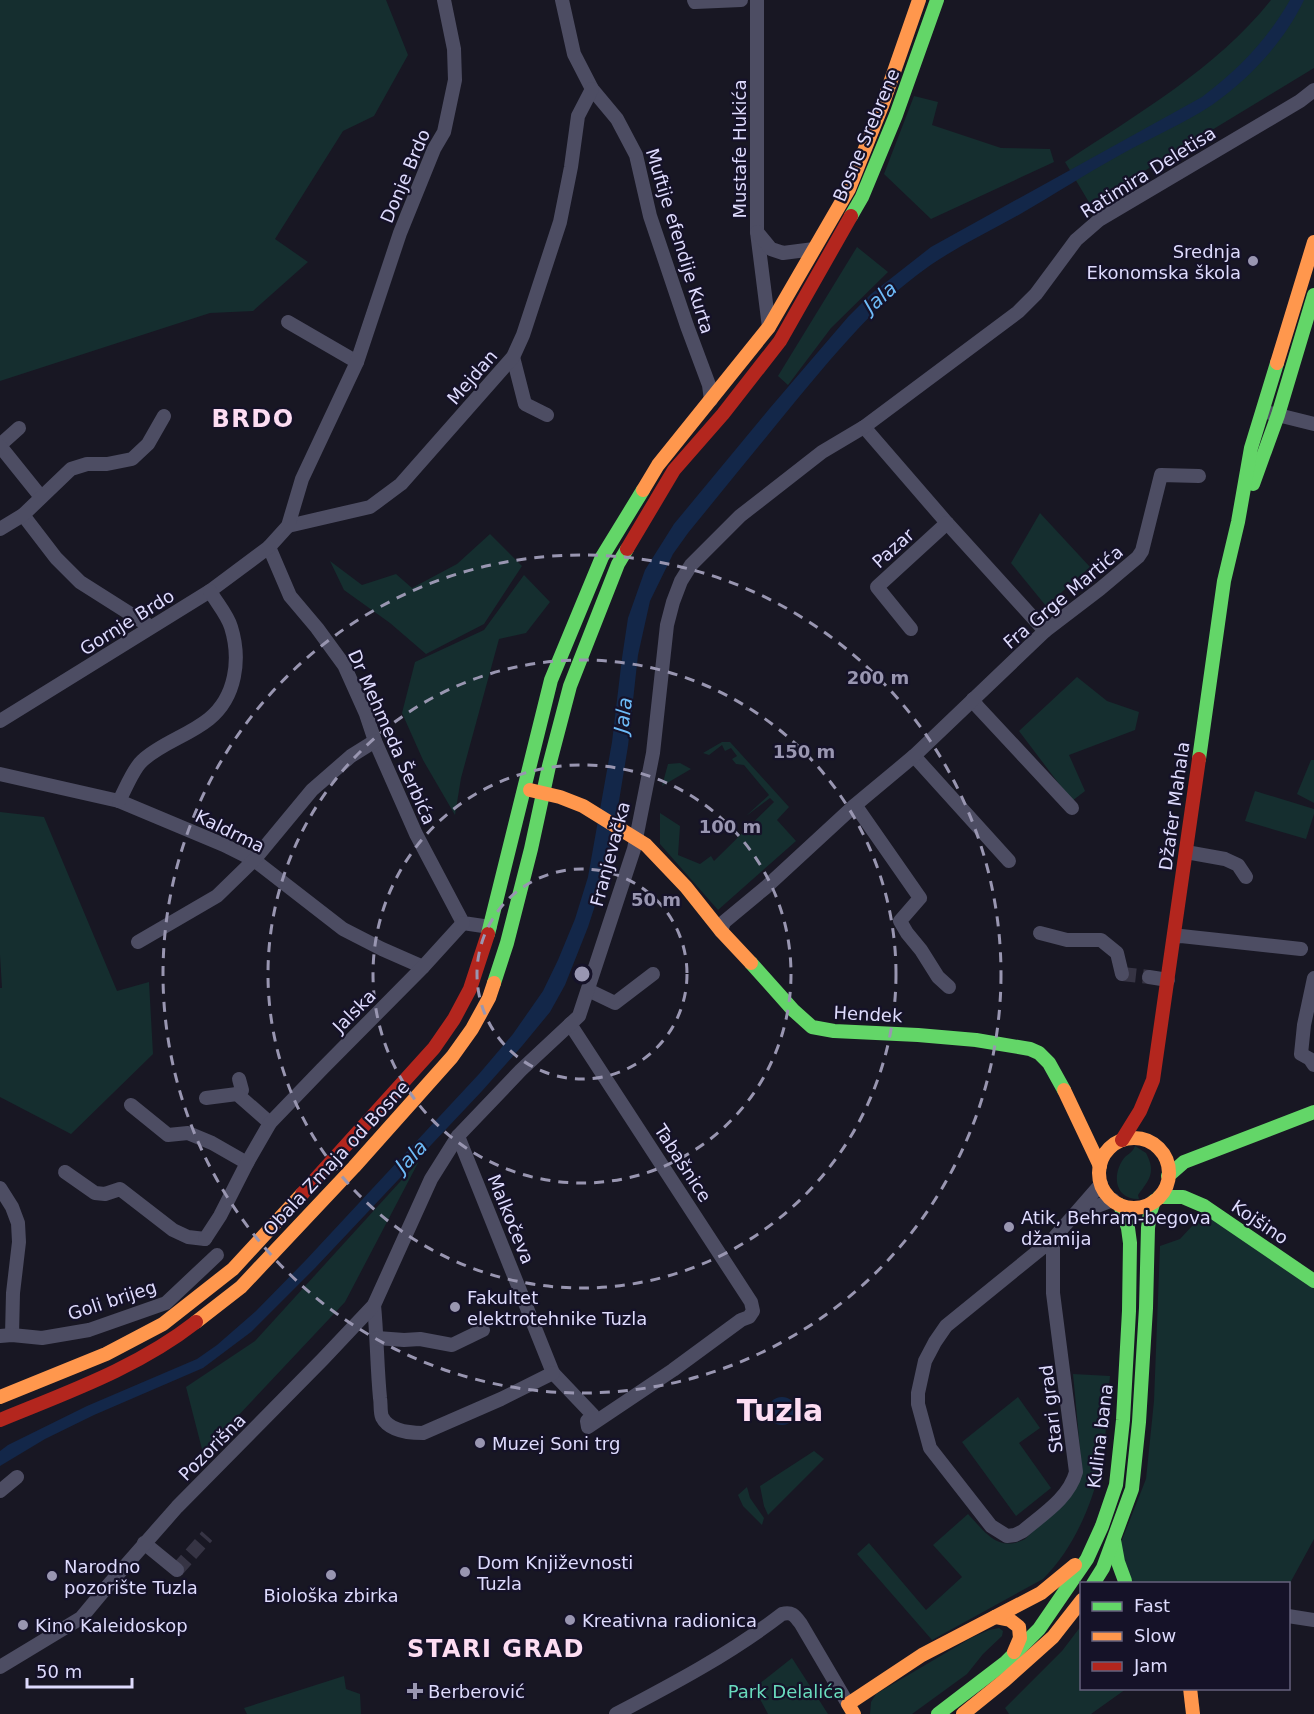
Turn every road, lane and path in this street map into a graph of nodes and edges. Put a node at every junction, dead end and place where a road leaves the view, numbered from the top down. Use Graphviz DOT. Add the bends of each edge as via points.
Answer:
graph roads {
  1 [pos="444,0"];
  2 [pos="562,0"];
  3 [pos="694,0"];
  4 [pos="741,0"];
  5 [pos="757,0"];
  6 [pos="919,0"];
  7 [pos="937,0"];
  8 [pos="592,89"];
  9 [pos="1314,90"];
  10 [pos="1307,100"];
  11 [pos="757,232"];
  12 [pos="1314,242"];
  13 [pos="814,249"];
  14 [pos="1314,295"];
  15 [pos="288,322"];
  16 [pos="769,327"];
  17 [pos="780,341"];
  18 [pos="513,357"];
  19 [pos="357,362"];
  20 [pos="711,400"];
  21 [pos="1262,411"];
  22 [pos="547,415"];
  23 [pos="1278,415"];
  24 [pos="164,416"];
  25 [pos="1314,424"];
  26 [pos="19,428"];
  27 [pos="864,428"];
  28 [pos="0,445"];
  29 [pos="1199,476"];
  30 [pos="41,497"];
  31 [pos="23,515"];
  32 [pos="1238,522"];
  33 [pos="946,523"];
  34 [pos="288,526"];
  35 [pos="0,530"];
  36 [pos="269,547"];
  37 [pos="210,591"];
  38 [pos="151,627"];
  39 [pos="911,629"];
  40 [pos="1046,631"];
  41 [pos="973,699"];
  42 [pos="0,722"];
  43 [pos="375,741"];
  44 [pos="914,756"];
  45 [pos="0,774"];
  46 [pos="524,788"];
  47 [pos="543,793"];
  48 [pos="119,801"];
  49 [pos="854,806"];
  50 [pos="1072,808"];
  51 [pos="636,838"];
  52 [pos="1186,852"];
  53 [pos="254,860"];
  54 [pos="1009,861"];
  55 [pos="1246,878"];
  56 [pos="463,923"];
  57 [pos="490,927"];
  58 [pos="722,931"];
  59 [pos="1040,933"];
  60 [pos="1174,937"];
  61 [pos="138,942"];
  62 [pos="1301,950"];
  63 [pos="423,968"];
  64 [pos="653,974"];
  65 [pos="1122,974"];
  66 [pos="1149,976"];
  67 [pos="1314,978"];
  68 [pos="1168,980"];
  69 [pos="949,987"];
  70 [pos="588,990"];
  71 [pos="570,1024"];
  72 [pos="1314,1065"];
  73 [pos="238,1079"];
  74 [pos="237,1094"];
  75 [pos="1148,1095"];
  76 [pos="206,1098"];
  77 [pos="131,1105"];
  78 [pos="1311,1117"];
  79 [pos="270,1123"];
  80 [pos="458,1136"];
  81 [pos="1089,1142"];
  82 [pos="1118,1142"];
  83 [pos="1161,1151"];
  84 [pos="1184,1162"];
  85 [pos="247,1163"];
  86 [pos="1100,1166"];
  87 [pos="65,1172"];
  88 [pos="1168,1177"];
  89 [pos="1101,1184"];
  90 [pos="0,1188"];
  91 [pos="1183,1197"];
  92 [pos="1157,1199"];
  93 [pos="1116,1203"];
  94 [pos="1076,1214"];
  95 [pos="205,1239"];
  96 [pos="1053,1239"];
  97 [pos="217,1255"];
  98 [pos="233,1269"];
  99 [pos="1314,1281"];
  100 [pos="374,1305"];
  101 [pos="483,1330"];
  102 [pos="6,1336"];
  103 [pos="377,1338"];
  104 [pos="553,1373"];
  105 [pos="0,1397"];
  106 [pos="586,1407"];
  107 [pos="0,1420"];
  108 [pos="17,1477"];
  109 [pos="0,1491"];
  110 [pos="1114,1539"];
  111 [pos="144,1543"];
  112 [pos="1091,1550"];
  113 [pos="177,1570"];
  114 [pos="1094,1582"];
  115 [pos="1124,1582"];
  116 [pos="1080,1603"];
  117 [pos="1290,1616"];
  118 [pos="995,1617"];
  119 [pos="1314,1620"];
  120 [pos="1006,1662"];
  121 [pos="0,1667"];
  122 [pos="1191,1690"];
  123 [pos="851,1709"];
  124 [pos="616,1714"];
  125 [pos="938,1714"];
  126 [pos="963,1714"];
  127 [pos="1193,1714"];
  1 -- 19 [label="street, Donje Brdo" via="454,49 455,80 444,132 400,233"];
  2 -- 8 [label="street, Muftije efendije Kurta" via="574,54"];
  3 -- 4 [label="street"];
  5 -- 11 [label="street, Mustafe Hukića"];
  6 -- 13 [label="main road, Bosne Srebrene" via="849,189"];
  7 -- 17 [label="main road, Bosne Srebrene" via="862,197"];
  8 -- 18 [label="street, Mejdan" via="578,116 560,222"];
  8 -- 20 [label="street, Muftije efendije Kurta" via="616,119 636,155 650,216"];
  9 -- 10 [label="street, Ratimira Deletisa"];
  10 -- 27 [label="street, Ratimira Deletisa" via="1100,220 1076,240 1018,312"];
  11 -- 13 [label="street, Mustafe Hukića" via="771,249 783,253"];
  11 -- 16 [label="street"];
  12 -- 21 [label="main road, Džafer Mahala"];
  13 -- 16 [label="main road, Bosne Srebrene"];
  14 -- 23 [label="main road, Džafer Mahala"];
  15 -- 19 [label="street"];
  16 -- 20 [label="main road, Obala Zmaja od Bosne"];
  17 -- 47 [label="main road, Obala Zmaja od Bosne" via="674,470 618,564 570,686"];
  18 -- 22 [label="street" via="525,404"];
  18 -- 34 [label="street, Mejdan" via="401,484 370,507"];
  19 -- 34 [label="street, Donje Brdo" via="302,479"];
  20 -- 46 [label="main road, Obala Zmaja od Bosne" via="658,465 602,557 550,680"];
  21 -- 23 [label="street"];
  21 -- 32 [label="main road, Džafer Mahala"];
  23 -- 25 [label="street"];
  23 -- 32 [label="main road, Džafer Mahala"];
  24 -- 30 [label="street" via="148,444 132,459 71,469"];
  26 -- 28 [label="street"];
  27 -- 33 [label="street"];
  27 -- 51 [label="street, Franjevačka" via="822,452 740,516 697,557 681,581 667,626 653,753"];
  28 -- 30 [label="street"];
  29 -- 40 [label="street, Fra Grge Martića" via="1161,475 1138,557"];
  30 -- 31 [label="street"];
  31 -- 35 [label="street"];
  31 -- 38 [label="street" via="80,582"];
  32 -- 52 [label="main road, Džafer Mahala" via="1224,581"];
  33 -- 39 [label="street, Pazar" via="877,586"];
  33 -- 40 [label="street"];
  34 -- 36 [label="street, Donje Brdo"];
  36 -- 37 [label="street, Gornje Brdo"];
  36 -- 43 [label="street, Dr Mehmeda Šerbića" via="290,596 344,665"];
  37 -- 38 [label="street, Gornje Brdo"];
  37 -- 48 [label="street" via="230,625 236,654 230,692 209,719 141,762"];
  38 -- 42 [label="street, Gornje Brdo"];
  40 -- 41 [label="street, Fra Grge Martića"];
  41 -- 44 [label="street, Fra Grge Martića"];
  41 -- 50 [label="street"];
  43 -- 53 [label="street" via="312,790"];
  43 -- 56 [label="street, Dr Mehmeda Šerbića" via="416,834"];
  44 -- 49 [label="street, Fra Grge Martića"];
  44 -- 54 [label="street"];
  45 -- 48 [label="street, Kaldrma"];
  46 -- 47 [label="main road"];
  46 -- 57 [label="main road, Obala Zmaja od Bosne"];
  47 -- 51 [label="main road, Hendek" via="583,806"];
  47 -- 107 [label="main road, Obala Zmaja od Bosne" via="531,852 489,998 452,1057 241,1287 173,1340 112,1374"];
  48 -- 53 [label="street, Kaldrma"];
  49 -- 58 [label="street, Fra Grge Martića" via="724,922"];
  49 -- 69 [label="street" via="920,898 900,921"];
  51 -- 58 [label="main road, Hendek" via="686,887"];
  51 -- 70 [label="street, Franjevačka"];
  52 -- 55 [label="street" via="1225,859 1238,865"];
  52 -- 60 [label="main road, Džafer Mahala"];
  53 -- 61 [label="street" via="217,896"];
  53 -- 63 [label="street, Kaldrma" via="343,929"];
  56 -- 57 [label="street"];
  56 -- 63 [label="street, Jalska"];
  57 -- 98 [label="main road, Obala Zmaja od Bosne" via="471,989 434,1048"];
  58 -- 81 [label="main road, Hendek" via="813,1027 976,1040 1038,1052 1052,1066"];
  59 -- 65 [label="street" via="1067,940 1101,940 1117,953"];
  60 -- 62 [label="street"];
  60 -- 68 [label="main road, Džafer Mahala"];
  63 -- 79 [label="street, Jalska"];
  64 -- 70 [label="street" via="615,1003"];
  66 -- 68 [label="street"];
  67 -- 72 [label="street" via="1301,1054"];
  68 -- 75 [label="main road, Džafer Mahala"];
  70 -- 71 [label="street, Franjevačka" via="579,1016"];
  71 -- 80 [label="street, Franjevačka"];
  71 -- 106 [label="street, Tabašnice" via="751,1302 753,1311 588,1427 587,1421 593,1415"];
  73 -- 74 [label="street" via="242,1090"];
  74 -- 76 [label="street"];
  74 -- 79 [label="street"];
  75 -- 82 [label="main road, Džafer Mahala"];
  75 -- 83 [label="main road, Džafer Mahala" via="1151,1125"];
  77 -- 85 [label="street" via="168,1134 188,1133"];
  78 -- 84 [label="main road"];
  79 -- 85 [label="street, Jalska"];
  80 -- 100 [label="street, Franjevačka" via="431,1179"];
  80 -- 104 [label="street, Malkočeva"];
  81 -- 82 [label="main road"];
  81 -- 86 [label="main road, Hendek"];
  82 -- 83 [label="main road" via="1138,1138 1153,1143"];
  82 -- 86 [label="main road"];
  83 -- 84 [label="main road"];
  83 -- 88 [label="main road"];
  84 -- 88 [label="main road"];
  85 -- 95 [label="street, Jalska"];
  86 -- 89 [label="main road"];
  87 -- 95 [label="street" via="95,1193 120,1189 172,1230"];
  88 -- 91 [label="main road"];
  88 -- 92 [label="main road"];
  89 -- 93 [label="main road"];
  89 -- 94 [label="street"];
  90 -- 102 [label="street" via="18,1223 19,1242"];
  91 -- 92 [label="main road"];
  91 -- 99 [label="main road, Kojšino" via="1204,1206"];
  92 -- 93 [label="main road" via="1141,1207"];
  92 -- 110 [label="main road, Kulina bana" via="1148,1227 1132,1489"];
  93 -- 94 [label="street"];
  93 -- 112 [label="main road, Kulina bana" via="1128,1228 1130,1243 1123,1420 1116,1485"];
  94 -- 96 [label="street"];
  95 -- 97 [label="street"];
  96 -- 96 [label="street, Stari grad" via="1053,1293 1076,1472 1066,1493 1023,1531 1007,1536 991,1526 930,1449 918,1393 924,1361 946,1326"];
  97 -- 98 [label="street"];
  97 -- 102 [label="street, Goli brijeg" via="166,1303 89,1330 42,1338"];
  98 -- 105 [label="main road, Obala Zmaja od Bosne" via="163,1324 106,1354"];
  100 -- 103 [label="street"];
  100 -- 111 [label="street, Pozorišna"];
  101 -- 103 [label="street" via="452,1345 420,1339"];
  103 -- 104 [label="street" via="382,1417 395,1429 412,1433 423,1433"];
  104 -- 106 [label="street, Malkočeva"];
  108 -- 109 [label="street"];
  110 -- 114 [label="main road, Kulina bana"];
  110 -- 115 [label="main road"];
  111 -- 113 [label="street"];
  111 -- 121 [label="street, Pozorišna" via="81,1618"];
  112 -- 118 [label="main road" via="1041,1593"];
  112 -- 120 [label="main road, Kulina bana" via="1039,1629"];
  116 -- 126 [label="main road" via="1053,1637"];
  117 -- 119 [label="street"];
  118 -- 120 [label="main road" via="1010,1620 1021,1631 1020,1642"];
  118 -- 123 [label="main road" via="922,1656"];
  120 -- 125 [label="main road, Kulina bana"];
  122 -- 127 [label="main road"];
  123 -- 124 [label="street" via="801,1624 788,1612 722,1656"];
}
